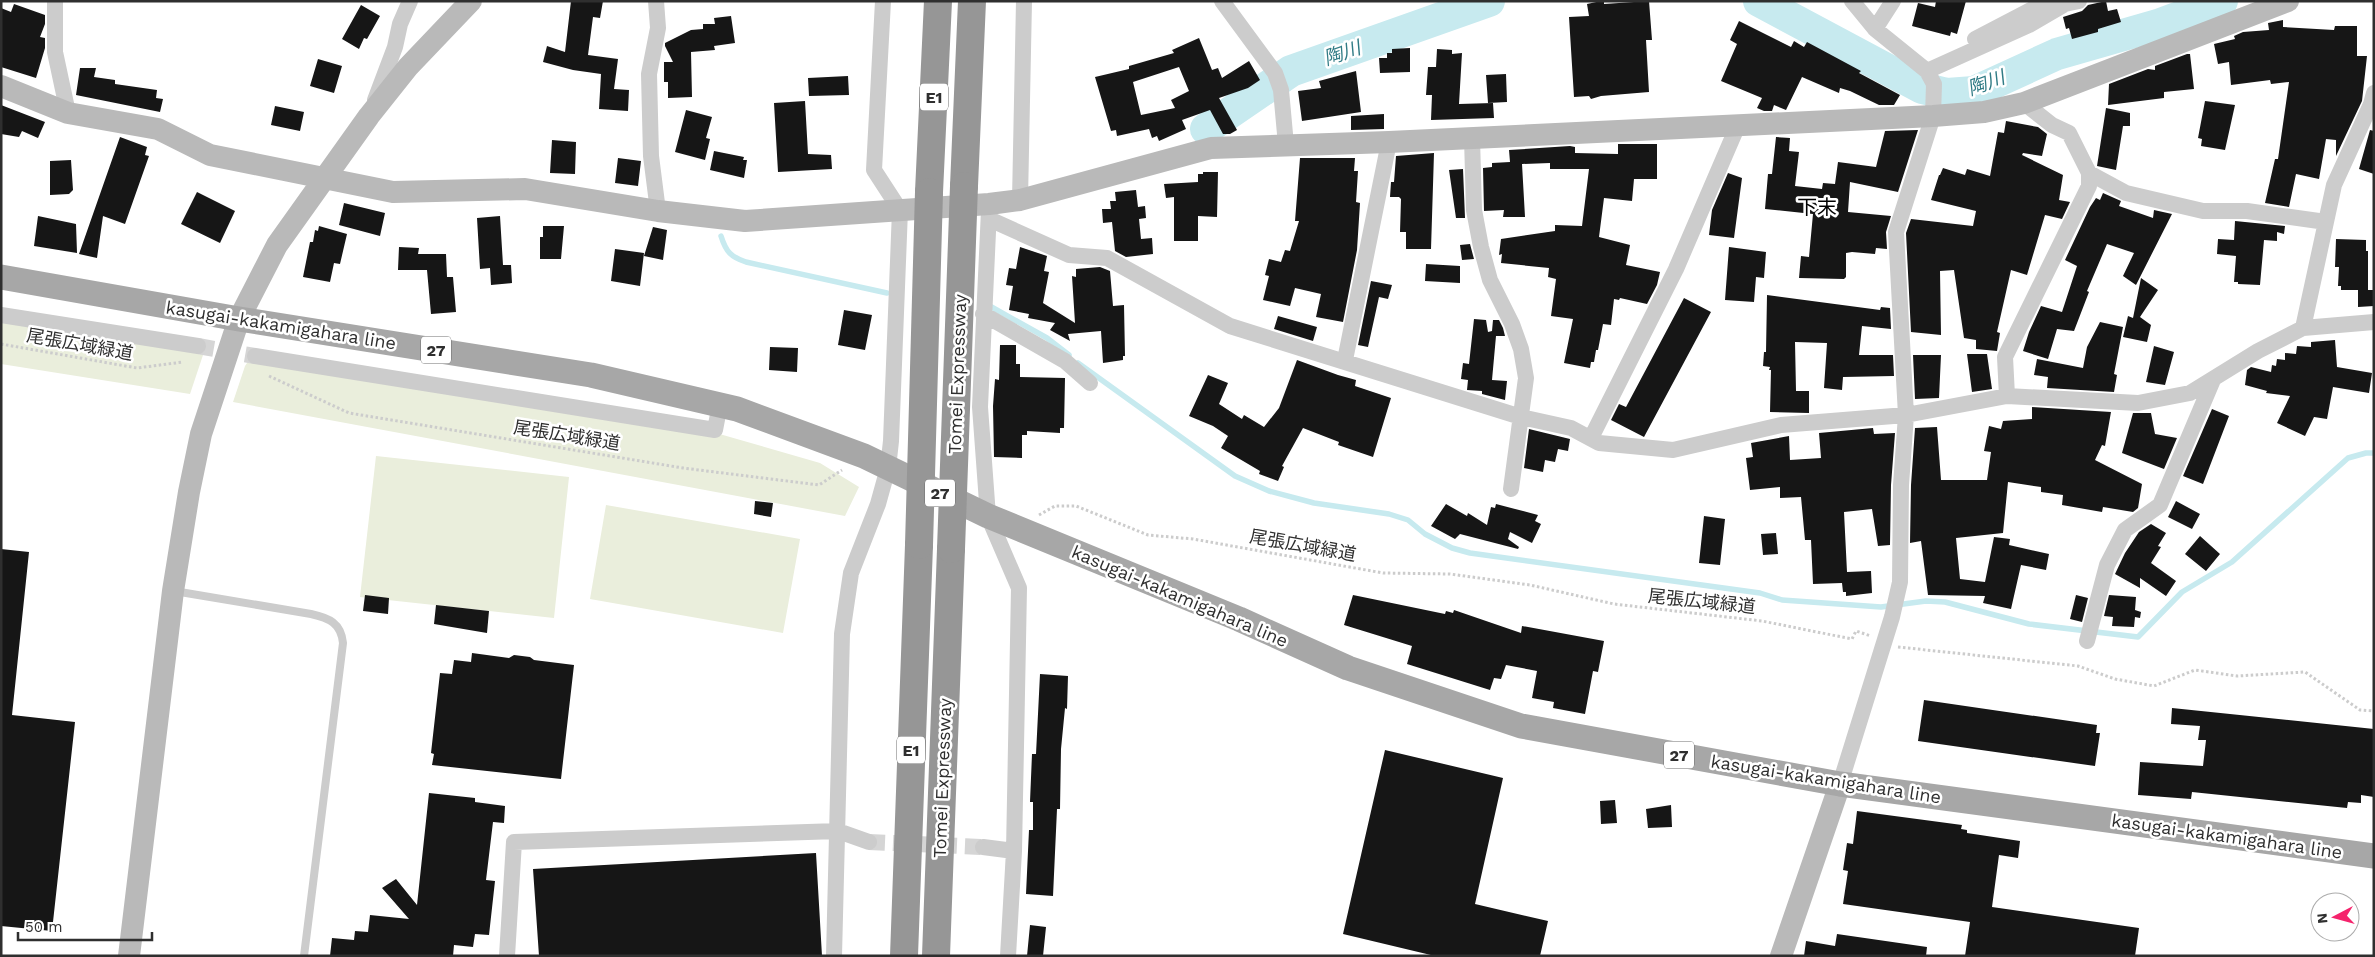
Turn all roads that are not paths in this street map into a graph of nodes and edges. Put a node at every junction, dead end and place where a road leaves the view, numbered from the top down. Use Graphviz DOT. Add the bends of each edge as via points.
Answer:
graph roads {
  1 [pos="55,1"];
  2 [pos="410,1"];
  3 [pos="471,1"];
  4 [pos="656,1"];
  5 [pos="882,1"];
  6 [pos="938,1"];
  7 [pos="972,1"];
  8 [pos="1024,1"];
  9 [pos="1222,1"];
  10 [pos="1852,1"];
  11 [pos="1893,1"];
  12 [pos="2048,1"];
  13 [pos="2079,1"];
  14 [pos="2288,1"];
  15 [pos="1875,29"];
  16 [pos="1,86"];
  17 [pos="1933,88"];
  18 [pos="2373,100"];
  19 [pos="2024,102"];
  20 [pos="68,113"];
  21 [pos="369,116"];
  22 [pos="1738,126"];
  23 [pos="1472,138"];
  24 [pos="1388,142"];
  25 [pos="1286,145"];
  26 [pos="2089,173"];
  27 [pos="324,180"];
  28 [pos="1020,200"];
  29 [pos="900,210"];
  30 [pos="658,211"];
  31 [pos="989,212"];
  32 [pos="2326,222"];
  33 [pos="1,276"];
  34 [pos="983,314"];
  35 [pos="1,315"];
  36 [pos="238,319"];
  37 [pos="2374,322"];
  38 [pos="2303,328"];
  39 [pos="198,346"];
  40 [pos="255,356"];
  41 [pos="1345,360"];
  42 [pos="2212,380"];
  43 [pos="1090,383"];
  44 [pos="2007,396"];
  45 [pos="720,404"];
  46 [pos="1906,415"];
  47 [pos="1520,417"];
  48 [pos="1591,438"];
  49 [pos="888,468"];
  50 [pos="1511,489"];
  51 [pos="988,516"];
  52 [pos="173,591"];
  53 [pos="2087,641"];
  54 [pos="1840,784"];
  55 [pos="838,831"];
  56 [pos="869,842"];
  57 [pos="983,847"];
  58 [pos="1014,851"];
  59 [pos="2374,856"];
  60 [pos="129,956"];
  61 [pos="304,956"];
  62 [pos="507,956"];
  63 [pos="834,956"];
  64 [pos="904,956"];
  65 [pos="936,956"];
  66 [pos="1008,956"];
  67 [pos="1781,956"];
  1 -- 20 [label="street" via="55,52"];
  2 -- 21 [label="street"];
  3 -- 21 [label="street" via="408,66"];
  4 -- 30 [label="street" via="658,28 649,74 651,156"];
  5 -- 29 [label="street" via="874,170"];
  6 -- 64 [label="highway, Tomei Expressway / E1, bridge"];
  7 -- 65 [label="highway, Tomei Expressway / E1, bridge"];
  8 -- 28 [label="street"];
  9 -- 25 [label="street" via="1275,73"];
  10 -- 15 [label="street"];
  11 -- 15 [label="street"];
  12 -- 17 [label="street" via="1945,54"];
  13 -- 17 [label="street" via="2065,4"];
  14 -- 19 [label="street"];
  15 -- 17 [label="street"];
  16 -- 20 [label="street"];
  17 -- 19 [label="street" via="1984,112"];
  17 -- 22 [label="street"];
  17 -- 46 [label="street" via="1896,232"];
  18 -- 32 [label="street" via="2334,185"];
  19 -- 26 [label="street" via="2052,125 2070,133"];
  20 -- 27 [label="street" via="158,129 210,156"];
  21 -- 27 [label="street"];
  22 -- 23 [label="street"];
  22 -- 48 [label="street" via="1676,269"];
  23 -- 24 [label="street"];
  23 -- 47 [label="street" via="1474,210 1481,247 1490,280 1521,348 1526,378"];
  24 -- 25 [label="street"];
  24 -- 41 [label="street"];
  25 -- 28 [label="street" via="1211,148"];
  26 -- 32 [label="street" via="2126,193 2203,211 2247,211"];
  26 -- 44 [label="street" via="2089,186 2005,357"];
  27 -- 30 [label="street" via="393,192 525,189"];
  27 -- 36 [label="street" via="277,245"];
  28 -- 31 [label="street"];
  29 -- 30 [label="street" via="745,221"];
  29 -- 31 [label="street"];
  29 -- 49 [label="street"];
  31 -- 34 [label="street"];
  31 -- 41 [label="street" via="1070,256 1107,258 1230,326"];
  32 -- 38 [label="street"];
  33 -- 36 [label="main road, kasugai-kakamigahara line / 27"];
  34 -- 43 [label="street" via="1065,361"];
  34 -- 51 [label="street" via="980,407"];
  35 -- 39 [label="street"];
  36 -- 45 [label="main road, kasugai-kakamigahara line / 27" via="591,375"];
  36 -- 52 [label="street" via="201,434"];
  37 -- 38 [label="street"];
  38 -- 42 [label="street"];
  40 -- 45 [label="street" via="716,430"];
  41 -- 47 [label="street"];
  42 -- 44 [label="street" via="2190,394 2138,403"];
  42 -- 53 [label="street" via="2160,505 2126,530 2107,565"];
  44 -- 46 [label="street"];
  45 -- 49 [label="main road, kasugai-kakamigahara line / 27" via="864,456"];
  46 -- 48 [label="street" via="1781,425 1673,450 1599,443"];
  46 -- 54 [label="street" via="1900,485 1900,582"];
  47 -- 48 [label="street" via="1571,428"];
  47 -- 50 [label="street"];
  49 -- 51 [label="main road, kasugai-kakamigahara line / 27"];
  49 -- 55 [label="street" via="878,504 851,573 842,634"];
  51 -- 54 [label="main road, kasugai-kakamigahara line / 27" via="1239,619 1348,668 1521,726"];
  51 -- 58 [label="street" via="1020,588"];
  52 -- 60 [label="street"];
  52 -- 61 [label="lane" via="311,614 338,624 342,632"];
  54 -- 59 [label="main road, kasugai-kakamigahara line / 27"];
  54 -- 67 [label="street"];
  55 -- 56 [label="street"];
  55 -- 62 [label="street" via="514,842"];
  55 -- 63 [label="street"];
  57 -- 58 [label="street"];
  58 -- 66 [label="street"];
}
